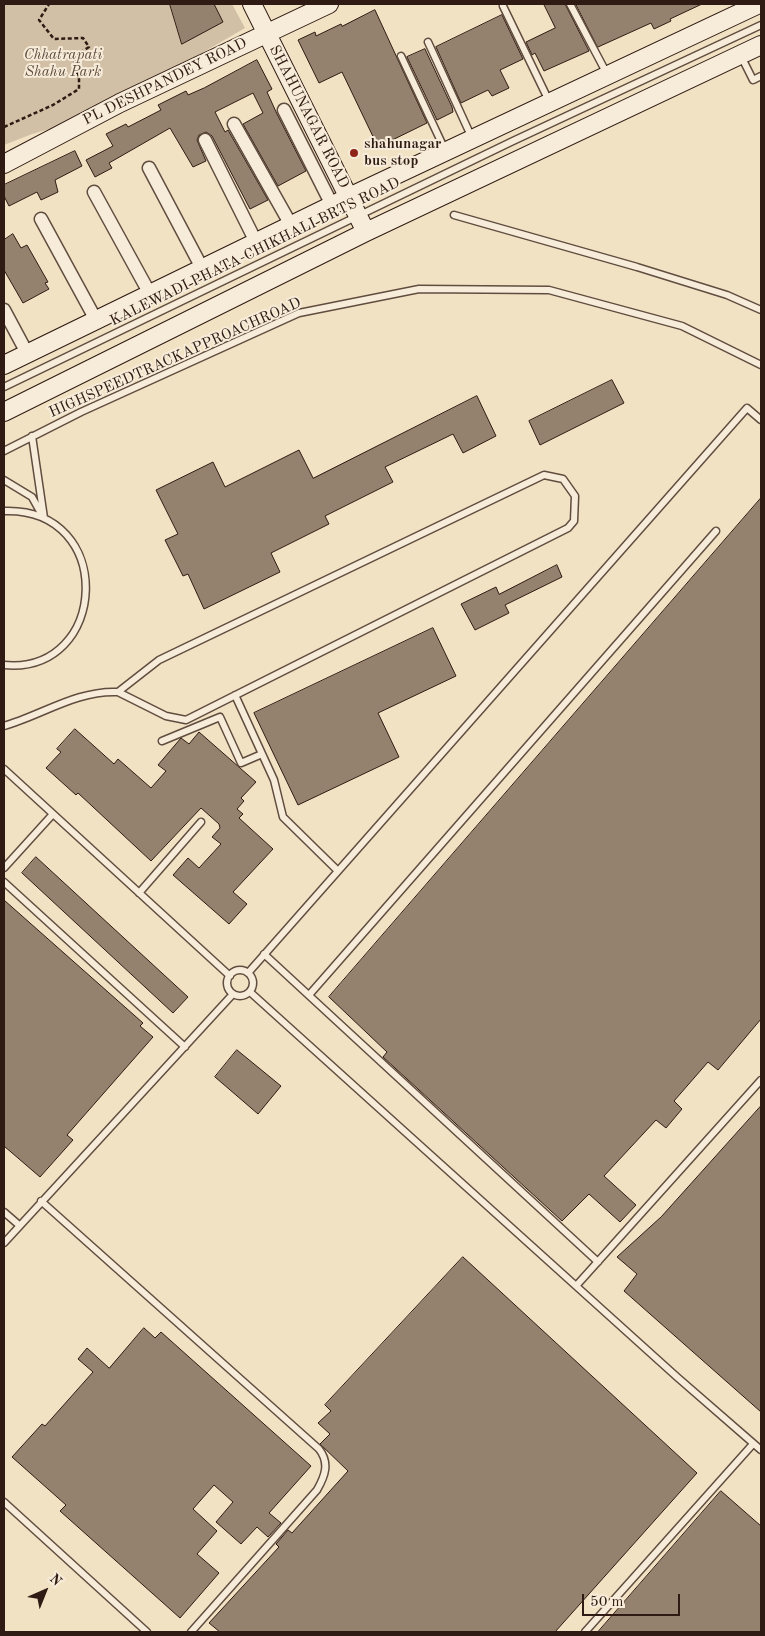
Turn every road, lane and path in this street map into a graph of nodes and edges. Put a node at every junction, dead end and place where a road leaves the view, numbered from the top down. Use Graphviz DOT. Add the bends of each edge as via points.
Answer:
graph roads {
  1 [pos="49,4"];
  2 [pos="252,4"];
  3 [pos="329,4"];
  4 [pos="570,4"];
  5 [pos="759,4"];
  6 [pos="503,6"];
  7 [pos="736,9"];
  8 [pos="761,25"];
  9 [pos="266,32"];
  10 [pos="428,42"];
  11 [pos="761,45"];
  12 [pos="741,55"];
  13 [pos="401,56"];
  14 [pos="608,75"];
  15 [pos="761,76"];
  16 [pos="550,102"];
  17 [pos="284,110"];
  18 [pos="234,124"];
  19 [pos="4,127"];
  20 [pos="472,139"];
  21 [pos="205,140"];
  22 [pos="446,152"];
  23 [pos="4,164"];
  24 [pos="149,168"];
  25 [pos="94,192"];
  26 [pos="349,197"];
  27 [pos="332,205"];
  28 [pos="454,215"];
  29 [pos="41,219"];
  30 [pos="362,224"];
  31 [pos="291,225"];
  32 [pos="256,242"];
  33 [pos="202,268"];
  34 [pos="150,294"];
  35 [pos="4,310"];
  36 [pos="761,310"];
  37 [pos="96,320"];
  38 [pos="27,353"];
  39 [pos="4,365"];
  40 [pos="761,365"];
  41 [pos="4,387"];
  42 [pos="4,412"];
  43 [pos="761,420"];
  44 [pos="32,436"];
  45 [pos="4,451"];
  46 [pos="4,480"];
  47 [pos="4,511"];
  48 [pos="44,518"];
  49 [pos="716,531"];
  50 [pos="4,666"];
  51 [pos="118,692"];
  52 [pos="235,695"];
  53 [pos="4,726"];
  54 [pos="162,741"];
  55 [pos="262,754"];
  56 [pos="4,769"];
  57 [pos="53,814"];
  58 [pos="201,822"];
  59 [pos="4,868"];
  60 [pos="338,871"];
  61 [pos="4,882"];
  62 [pos="140,893"];
  63 [pos="264,954"];
  64 [pos="248,973"];
  65 [pos="230,976"];
  66 [pos="250,992"];
  67 [pos="232,994"];
  68 [pos="309,995"];
  69 [pos="185,1047"];
  70 [pos="761,1080"];
  71 [pos="41,1200"];
  72 [pos="4,1212"];
  73 [pos="19,1225"];
  74 [pos="4,1243"];
  75 [pos="598,1262"];
  76 [pos="576,1286"];
  77 [pos="753,1444"];
  78 [pos="761,1450"];
  79 [pos="4,1502"];
  80 [pos="146,1632"];
  81 [pos="191,1632"];
  82 [pos="585,1632"];
  1 -- 19 [label="path" via="39,20 54,39 83,38 90,47 78,54 74,64 79,89 53,105"];
  2 -- 9 [label="main road, SHAHUNAGAR ROAD"];
  3 -- 9 [label="main road, PL DESHPANDEY ROAD"];
  4 -- 14 [label="lane"];
  5 -- 7 [label="main road"];
  6 -- 16 [label="lane"];
  7 -- 14 [label="main road"];
  8 -- 30 [label="lane, KALEWADI PHATA-CHIKHALI BRTS ROAD"];
  9 -- 23 [label="main road, PL DESHPANDEY ROAD"];
  9 -- 26 [label="main road, SHAHUNAGAR ROAD"];
  10 -- 20 [label="lane"];
  11 -- 12 [label="main road"];
  12 -- 15 [label="lane" via="753,80"];
  12 -- 30 [label="main road"];
  13 -- 22 [label="lane"];
  14 -- 16 [label="main road"];
  16 -- 20 [label="main road"];
  17 -- 27 [label="street"];
  18 -- 31 [label="street"];
  20 -- 22 [label="main road"];
  21 -- 32 [label="street"];
  22 -- 26 [label="main road"];
  24 -- 33 [label="street"];
  25 -- 34 [label="street"];
  26 -- 27 [label="main road"];
  26 -- 30 [label="main road, SHAHUNAGAR ROAD"];
  27 -- 31 [label="main road"];
  28 -- 36 [label="lane" via="637,267 727,295"];
  29 -- 37 [label="street"];
  30 -- 41 [label="lane, KALEWADI PHATA-CHIKHALI BRTS ROAD"];
  30 -- 42 [label="main road"];
  31 -- 32 [label="main road"];
  32 -- 33 [label="main road"];
  33 -- 34 [label="main road"];
  34 -- 37 [label="main road"];
  35 -- 38 [label="street"];
  37 -- 38 [label="main road"];
  38 -- 39 [label="main road"];
  40 -- 44 [label="lane, HIGHSPEEDTRACKAPPROACHROAD" via="682,326 549,290 419,289 299,313"];
  43 -- 60 [label="lane" via="747,408"];
  44 -- 45 [label="lane, HIGHSPEEDTRACKAPPROACHROAD"];
  44 -- 48 [label="lane"];
  46 -- 48 [label="lane" via="32,497"];
  47 -- 48 [label="lane" via="19,510"];
  48 -- 50 [label="lane" via="65,534 80,555 87,579 86,604 77,628 61,647 40,661"];
  49 -- 68 [label="lane"];
  51 -- 52 [label="lane" via="166,716 186,720"];
  51 -- 52 [label="lane" via="159,660 544,475 563,479 575,496 574,521 568,528"];
  51 -- 53 [label="lane" via="102,691 88,695"];
  52 -- 55 [label="lane"];
  54 -- 55 [label="lane" via="220,717 242,763"];
  55 -- 60 [label="lane" via="274,780 282,817"];
  56 -- 57 [label="lane"];
  57 -- 59 [label="lane"];
  57 -- 62 [label="lane"];
  58 -- 62 [label="lane"];
  60 -- 63 [label="lane"];
  61 -- 69 [label="lane"];
  62 -- 65 [label="lane"];
  63 -- 64 [label="lane"];
  63 -- 68 [label="lane"];
  64 -- 65 [label="lane" via="240,971"];
  64 -- 66 [label="lane" via="253,981"];
  65 -- 67 [label="lane" via="227,983"];
  66 -- 67 [label="lane" via="240,996"];
  66 -- 76 [label="lane"];
  67 -- 69 [label="lane"];
  68 -- 75 [label="lane"];
  69 -- 71 [label="lane"];
  70 -- 75 [label="lane"];
  71 -- 73 [label="lane"];
  71 -- 81 [label="lane" via="324,1456 325,1476 317,1490"];
  72 -- 73 [label="lane"];
  73 -- 74 [label="lane"];
  75 -- 76 [label="lane"];
  76 -- 77 [label="lane"];
  77 -- 78 [label="lane"];
  77 -- 82 [label="lane"];
  79 -- 80 [label="lane"];
}
